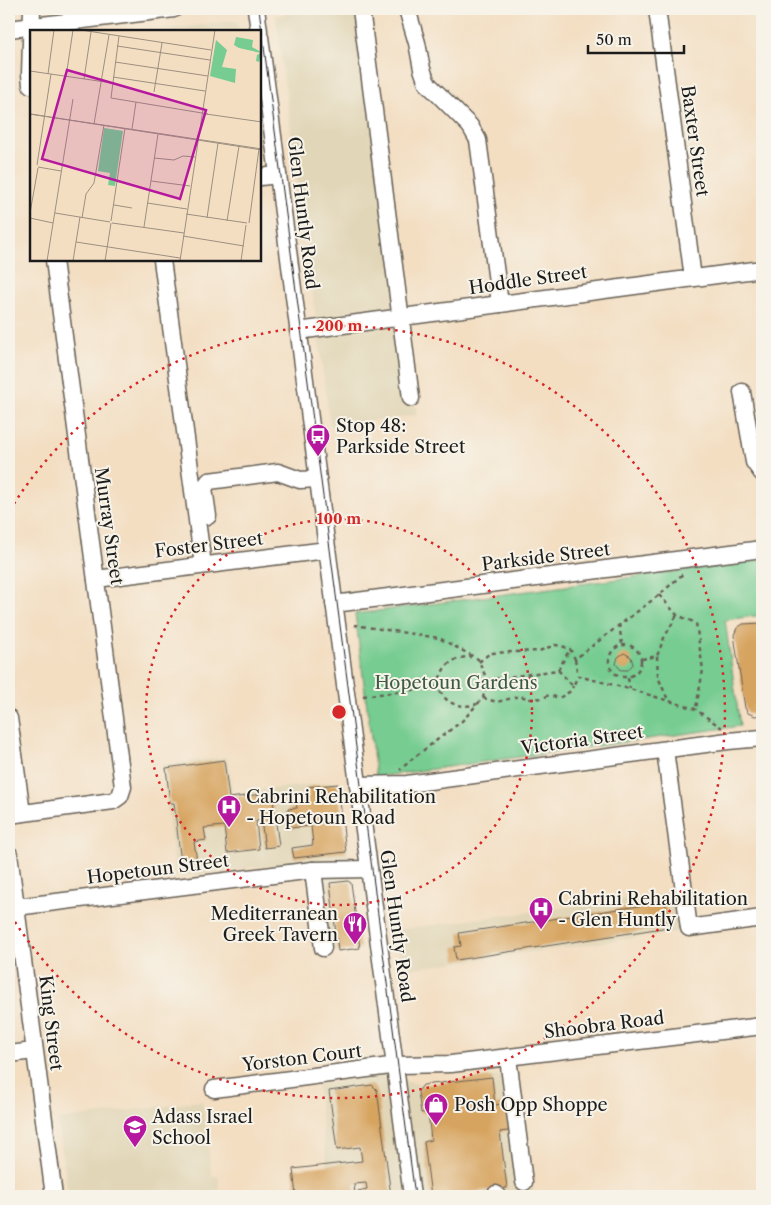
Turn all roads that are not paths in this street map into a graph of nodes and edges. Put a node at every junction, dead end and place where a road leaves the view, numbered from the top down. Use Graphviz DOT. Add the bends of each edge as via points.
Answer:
graph roads {
  1 [pos="24,9"];
  2 [pos="32,9"];
  3 [pos="168,9"];
  4 [pos="256,9"];
  5 [pos="361,9"];
  6 [pos="407,9"];
  7 [pos="417,9"];
  8 [pos="657,9"];
  9 [pos="21,28"];
  10 [pos="259,30"];
  11 [pos="417,43"];
  12 [pos="261,45"];
  13 [pos="30,76"];
  14 [pos="278,175"];
  15 [pos="261,177"];
  16 [pos="54,261"];
  17 [pos="162,261"];
  18 [pos="762,269"];
  19 [pos="693,278"];
  20 [pos="500,304"];
  21 [pos="401,317"];
  22 [pos="298,331"];
  23 [pos="742,392"];
  24 [pos="412,398"];
  25 [pos="762,473"];
  26 [pos="318,479"];
  27 [pos="762,549"];
  28 [pos="327,550"];
  29 [pos="208,565"];
  30 [pos="96,579"];
  31 [pos="334,604"];
  32 [pos="9,718"];
  33 [pos="762,738"];
  34 [pos="665,750"];
  35 [pos="358,791"];
  36 [pos="15,814"];
  37 [pos="9,854"];
  38 [pos="368,863"];
  39 [pos="313,870"];
  40 [pos="12,903"];
  41 [pos="762,918"];
  42 [pos="323,948"];
  43 [pos="762,1026"];
  44 [pos="34,1051"];
  45 [pos="9,1054"];
  46 [pos="508,1058"];
  47 [pos="396,1072"];
  48 [pos="214,1089"];
  49 [pos="524,1182"];
  50 [pos="54,1196"];
  51 [pos="412,1196"];
  1 -- 9 [label="street"];
  2 -- 9 [label="street"];
  3 -- 9 [label="street"];
  4 -- 10 [label="street"];
  5 -- 21 [label="street"];
  6 -- 11 [label="street"];
  7 -- 11 [label="street"];
  8 -- 19 [label="street, Baxter Street"];
  9 -- 13 [label="street"];
  11 -- 20 [label="street" via="427,83 470,126 478,140"];
  12 -- 14 [label="street, Glen Huntly Road"];
  14 -- 15 [label="street"];
  14 -- 22 [label="street, Glen Huntly Road"];
  16 -- 30 [label="street, Murray Street"];
  17 -- 29 [label="street"];
  18 -- 19 [label="street, Hoddle Street"];
  19 -- 20 [label="street, Hoddle Street"];
  20 -- 21 [label="street, Hoddle Street"];
  21 -- 22 [label="street, Hoddle Street"];
  21 -- 24 [label="street"];
  22 -- 26 [label="street, Glen Huntly Road"];
  23 -- 25 [label="street" via="752,454"];
  26 -- 28 [label="street, Glen Huntly Road"];
  26 -- 29 [label="street" via="300,480 278,472 209,481 204,488"];
  27 -- 31 [label="street, Parkside Street"];
  28 -- 29 [label="street, Foster Street"];
  28 -- 31 [label="street, Glen Huntly Road"];
  29 -- 30 [label="street, Foster Street"];
  30 -- 36 [label="street, Murray Street" via="122,792 113,801"];
  31 -- 35 [label="street, Glen Huntly Road"];
  32 -- 36 [label="street"];
  33 -- 34 [label="street, Victoria Street"];
  34 -- 35 [label="street, Victoria Street" via="402,780"];
  34 -- 41 [label="street" via="689,928"];
  35 -- 38 [label="street, Glen Huntly Road"];
  37 -- 40 [label="street, King Street"];
  38 -- 39 [label="street, Hopetoun Street"];
  38 -- 47 [label="street, Glen Huntly Road"];
  39 -- 40 [label="street, Hopetoun Street" via="24,906"];
  39 -- 42 [label="street"];
  40 -- 44 [label="street, King Street"];
  43 -- 46 [label="street, Shoobra Road"];
  44 -- 45 [label="street"];
  44 -- 50 [label="street, King Street"];
  46 -- 47 [label="street, Shoobra Road" via="412,1064"];
  46 -- 49 [label="street"];
  47 -- 48 [label="street, Yorston Court"];
  47 -- 51 [label="street, Glen Huntly Road"];
}
